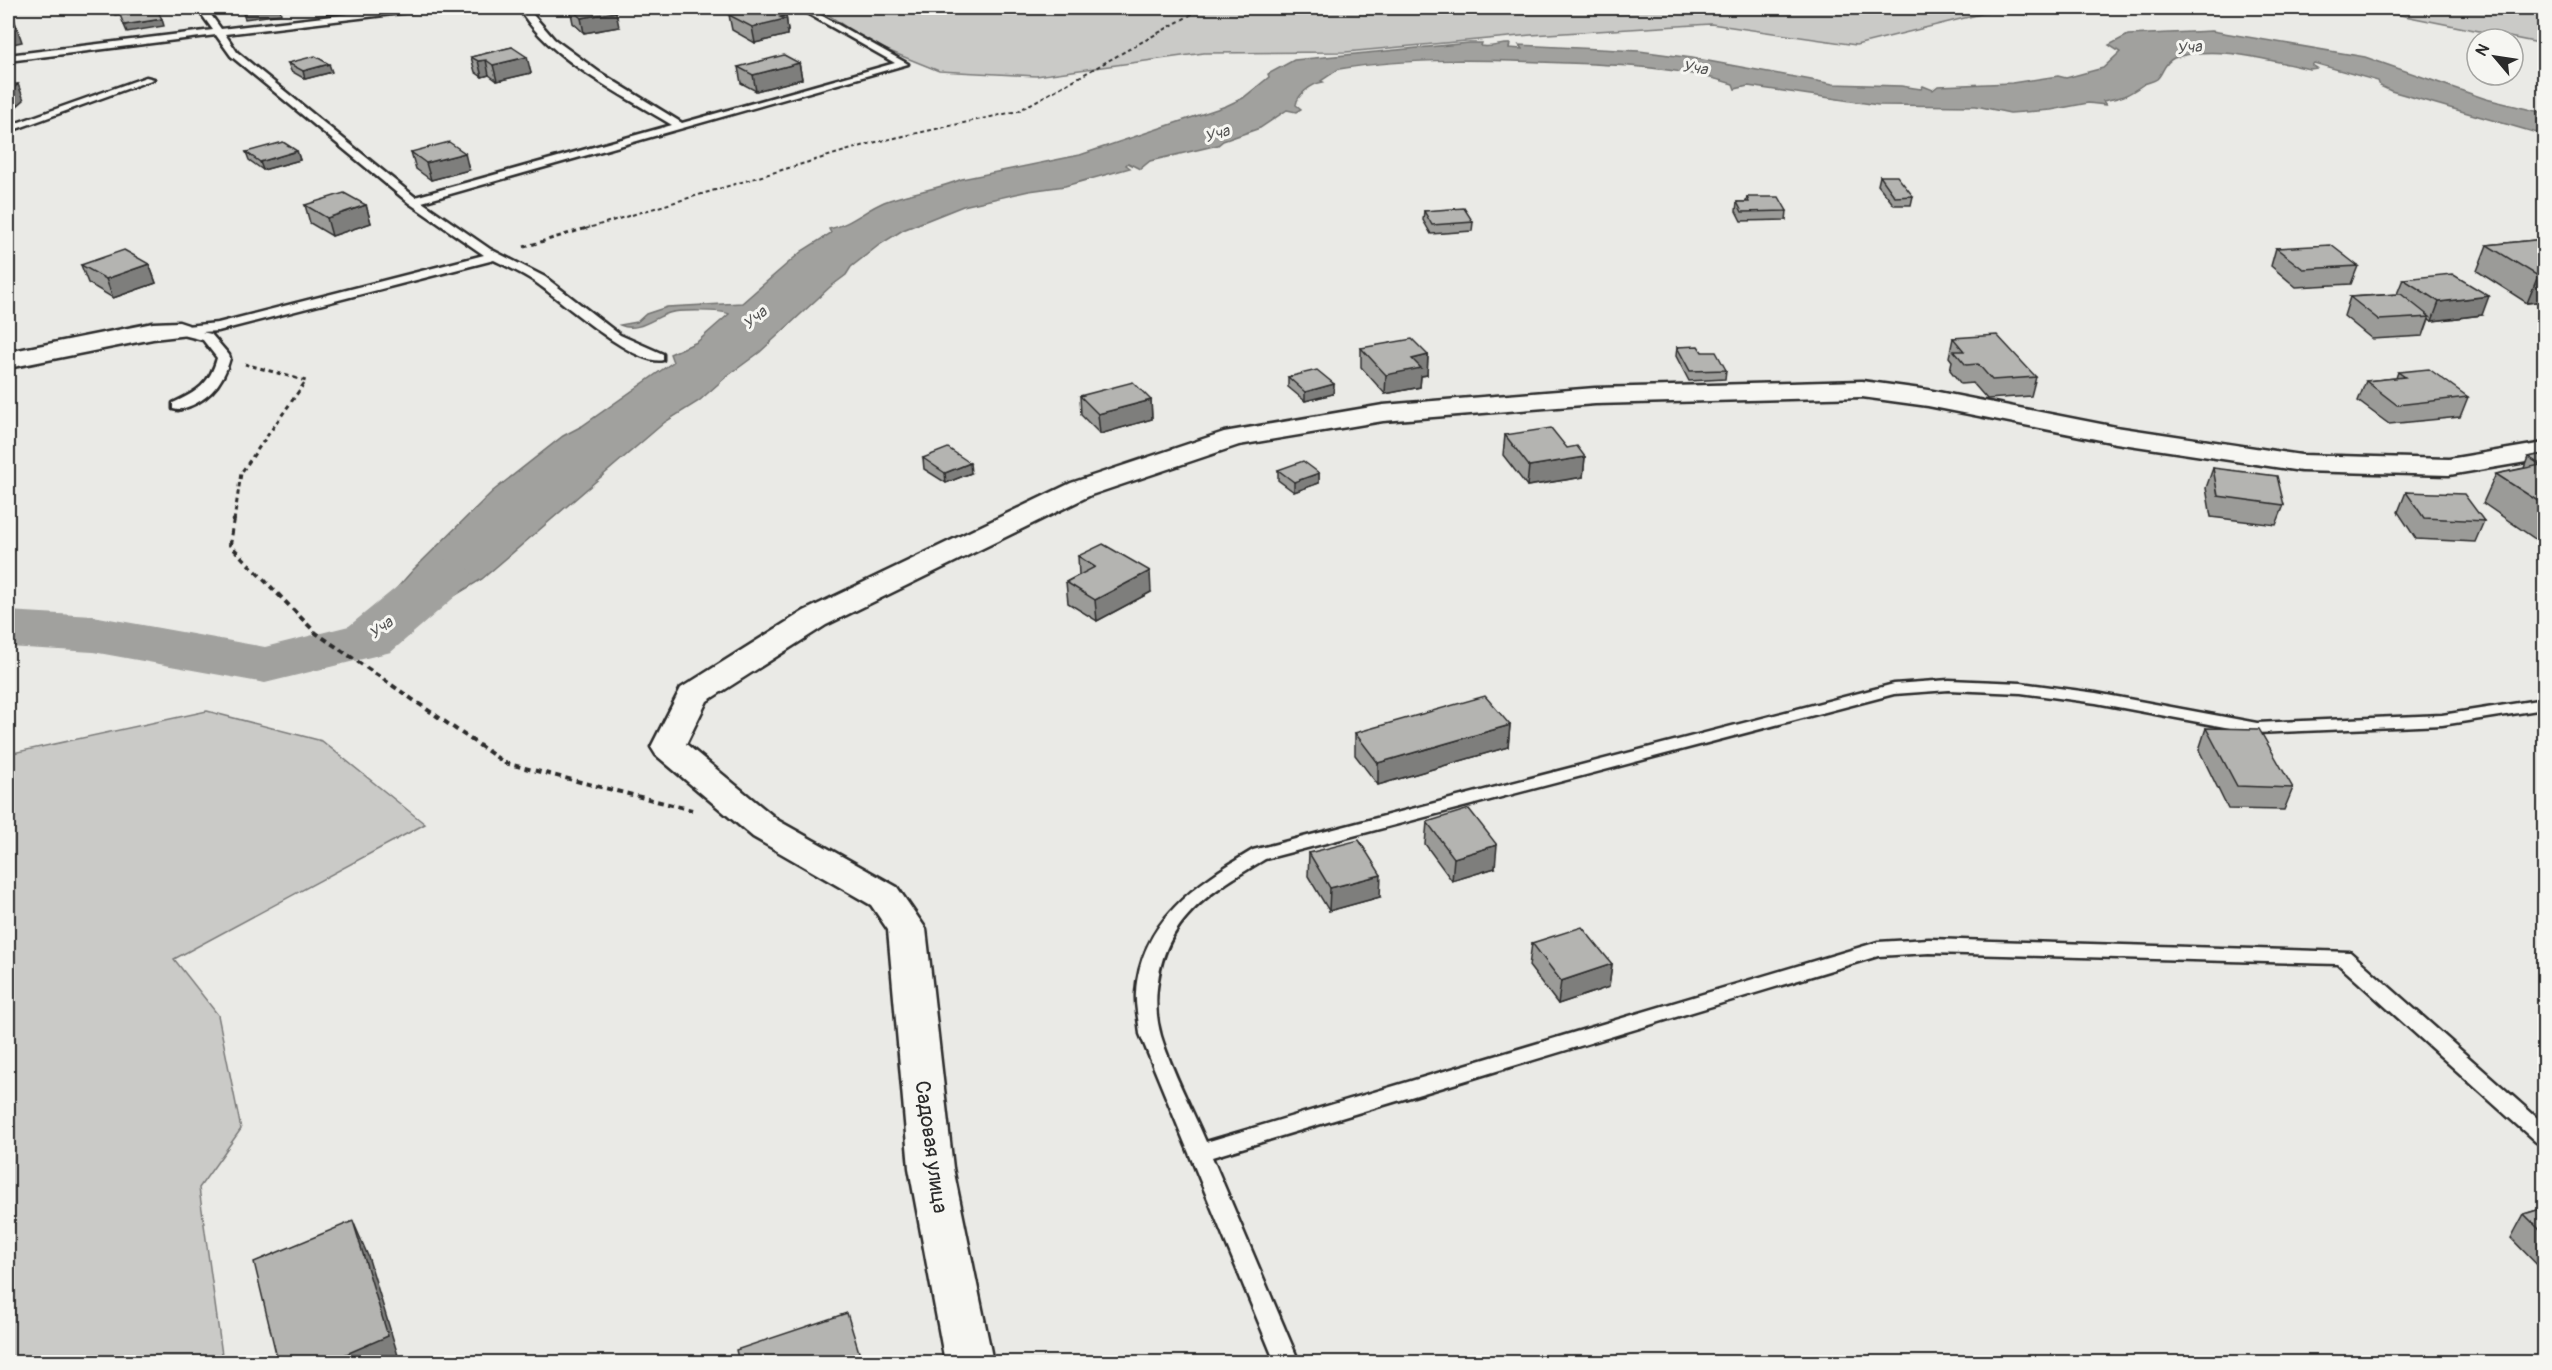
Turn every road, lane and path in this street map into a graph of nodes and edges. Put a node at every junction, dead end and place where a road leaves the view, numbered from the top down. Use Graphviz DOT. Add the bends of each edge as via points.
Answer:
graph roads {
  1 [pos="202,8"];
  2 [pos="418,8"];
  3 [pos="522,8"];
  4 [pos="802,8"];
  5 [pos="1203,8"];
  6 [pos="220,32"];
  7 [pos="8,58"];
  8 [pos="149,79"];
  9 [pos="682,127"];
  10 [pos="8,129"];
  11 [pos="413,201"];
  12 [pos="494,256"];
  13 [pos="179,330"];
  14 [pos="658,357"];
  15 [pos="224,358"];
  16 [pos="8,360"];
  17 [pos="178,406"];
  18 [pos="2544,450"];
  19 [pos="2544,704"];
  20 [pos="698,812"];
  21 [pos="2544,1136"];
  22 [pos="1199,1152"];
  23 [pos="969,1362"];
  24 [pos="1287,1362"];
  1 -- 6 [label="lane"];
  2 -- 6 [label="lane"];
  3 -- 9 [label="lane" via="551,40 596,74"];
  4 -- 9 [label="lane" via="903,64"];
  5 -- 12 [label="path" via="1018,111 872,143"];
  6 -- 7 [label="lane"];
  6 -- 11 [label="lane" via="234,54"];
  8 -- 10 [label="lane"];
  9 -- 11 [label="lane"];
  11 -- 12 [label="lane"];
  12 -- 13 [label="lane" via="219,327"];
  12 -- 14 [label="lane" via="541,280 616,338"];
  13 -- 15 [label="lane" via="207,337"];
  13 -- 16 [label="street" via="153,331"];
  15 -- 17 [label="lane" via="219,378 201,395"];
  15 -- 20 [label="path" via="306,381 241,473 230,545 316,633 505,763"];
  18 -- 23 [label="street, Садовая улица" via="2449,467 2301,463 2115,435 1862,389 1595,396 1383,413 1234,438 1081,489 815,618 693,695 668,747 766,829 884,896 907,929 931,1168"];
  19 -- 22 [label="lane" via="2442,720 2257,728 2020,688 1949,685 1894,689 1259,854 1206,886 1172,917 1155,951 1146,993 1150,1034"];
  21 -- 22 [label="lane" via="2343,957 1929,946 1878,950"];
  22 -- 24 [label="lane"];
}
